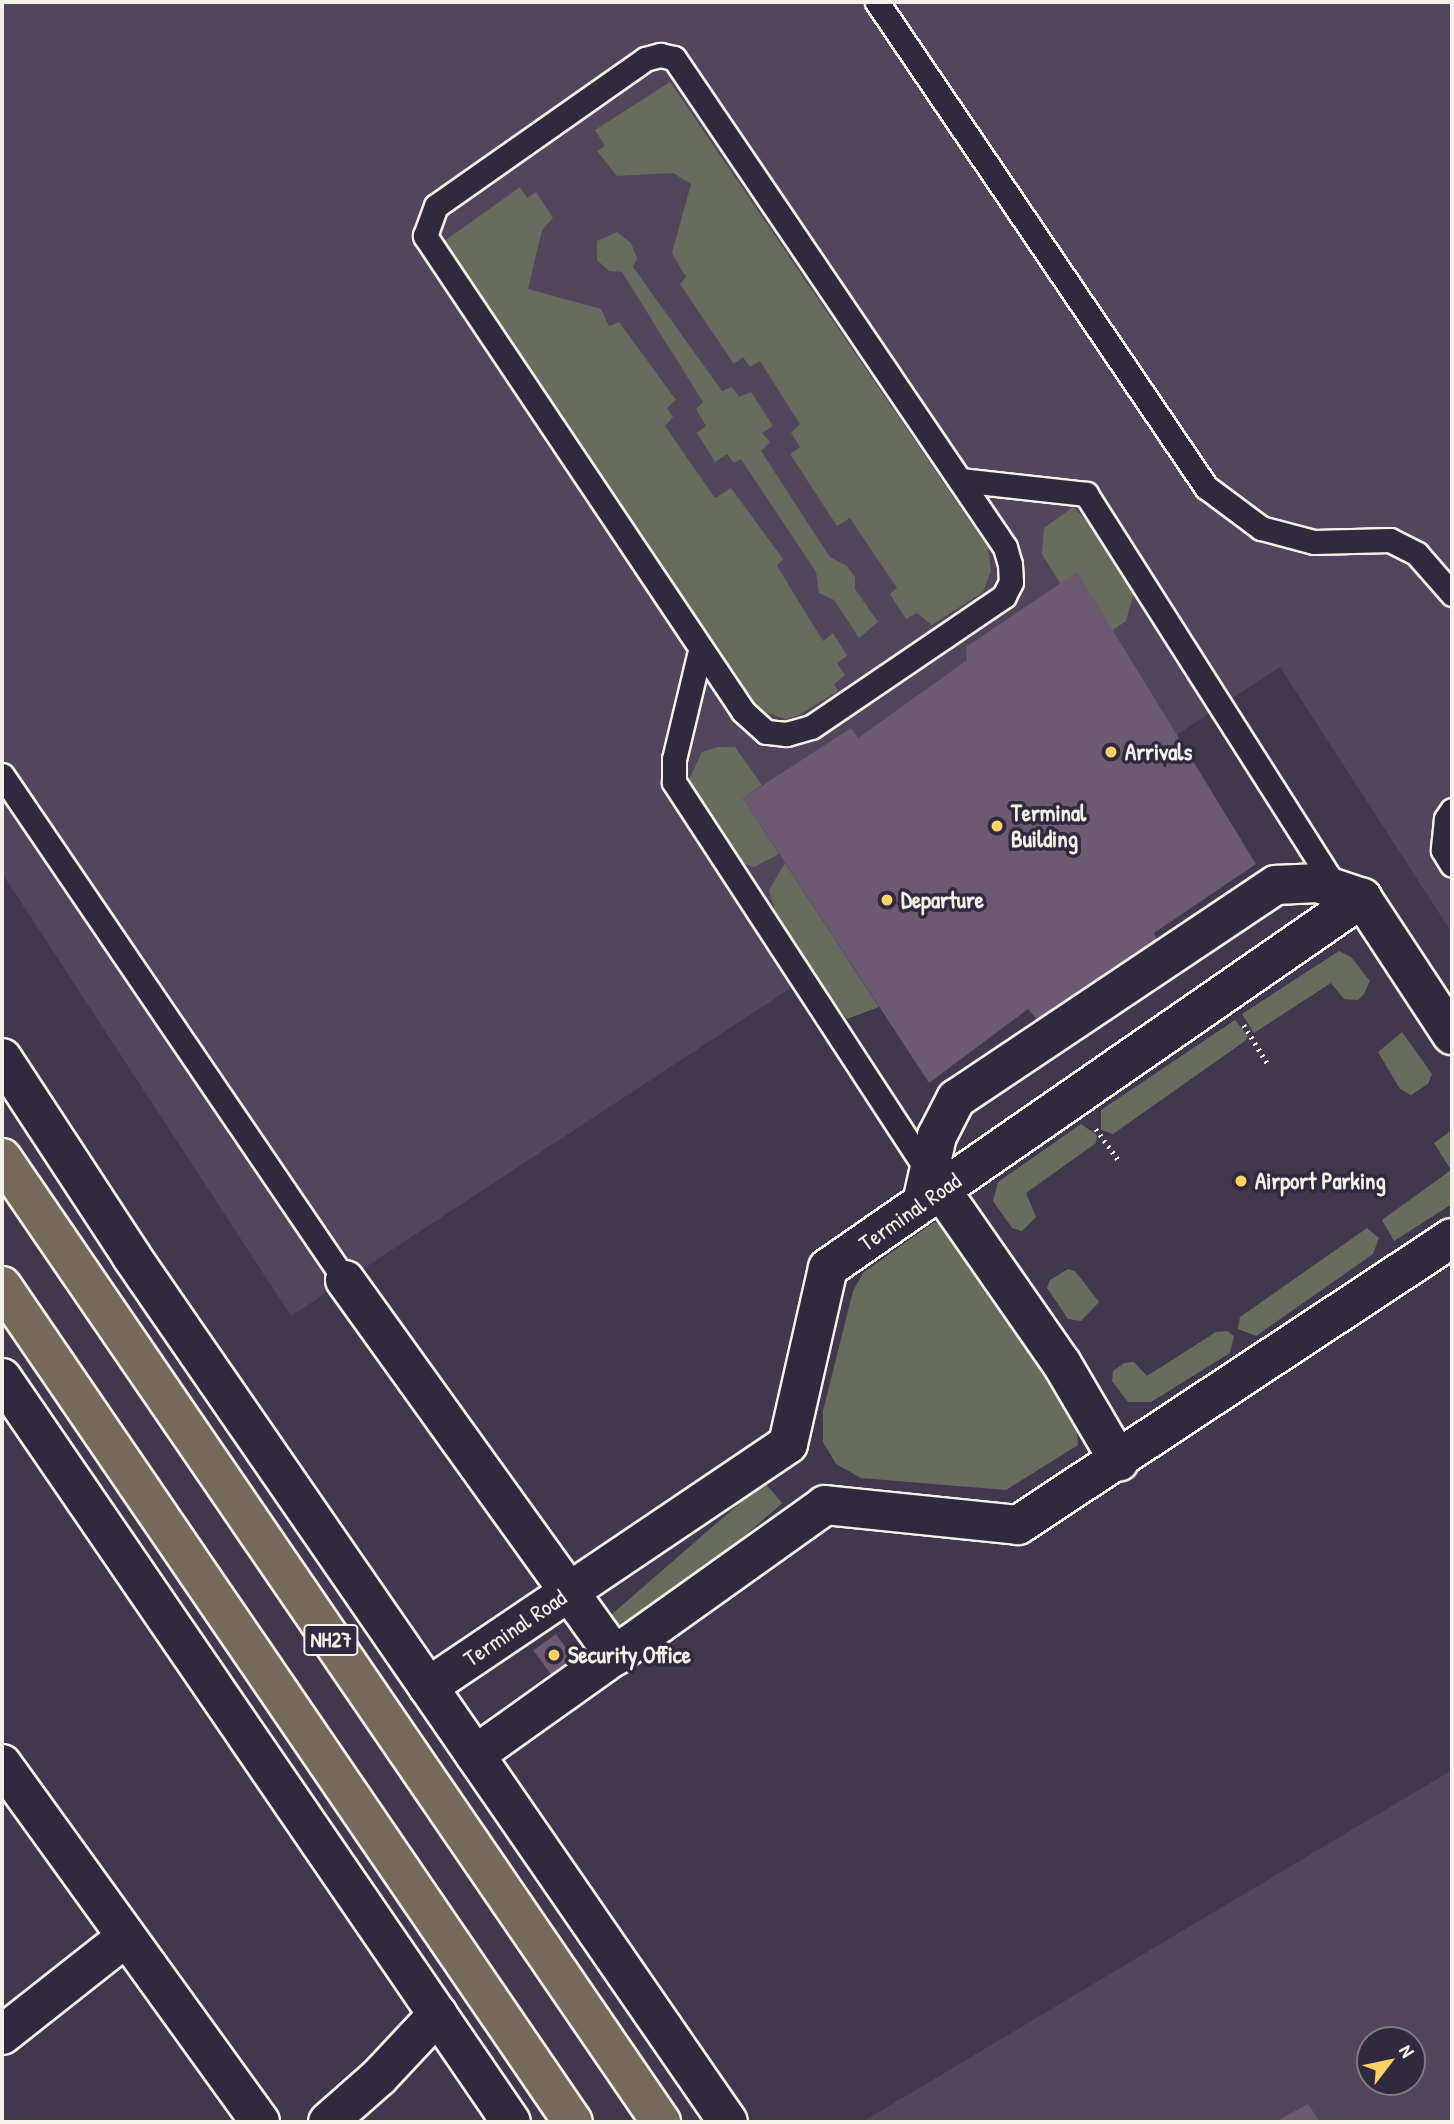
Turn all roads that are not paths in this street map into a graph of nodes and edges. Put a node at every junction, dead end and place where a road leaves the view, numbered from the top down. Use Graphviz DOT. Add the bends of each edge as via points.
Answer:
graph roads {
  1 [pos="877,2"];
  2 [pos="960,480"];
  3 [pos="1452,594"];
  4 [pos="700,651"];
  5 [pos="2,775"];
  6 [pos="1452,810"];
  7 [pos="1452,865"];
  8 [pos="1350,894"];
  9 [pos="1452,1035"];
  10 [pos="2,1058"];
  11 [pos="2,1158"];
  12 [pos="931,1189"];
  13 [pos="1452,1238"];
  14 [pos="345,1280"];
  15 [pos="2,1286"];
  16 [pos="2,1378"];
  17 [pos="1119,1461"];
  18 [pos="571,1590"];
  19 [pos="615,1656"];
  20 [pos="428,1687"];
  21 [pos="475,1755"];
  22 [pos="2,1764"];
  23 [pos="126,1937"];
  24 [pos="438,2014"];
  25 [pos="2,2035"];
  26 [pos="260,2122"];
  27 [pos="328,2122"];
  28 [pos="511,2122"];
  29 [pos="573,2122"];
  30 [pos="661,2122"];
  31 [pos="728,2122"];
  1 -- 3 [label="lane" via="1206,487 1261,528 1314,542 1390,540 1417,554"];
  2 -- 4 [label="lane" via="1005,547 1011,582 1004,596 811,727 786,734 766,732 743,711"];
  2 -- 4 [label="lane" via="674,58 645,59 436,206 425,236"];
  2 -- 8 [label="lane" via="1086,495"];
  4 -- 12 [label="lane" via="674,760 674,782"];
  5 -- 14 [label="lane"];
  6 -- 7 [label="lane" via="1446,819 1443,850"];
  8 -- 9 [label="street"];
  8 -- 12 [label="street, Terminal Road"];
  8 -- 12 [label="street" via="1318,883 1276,884 956,1099 937,1136"];
  10 -- 20 [label="street" via="132,1257"];
  11 -- 30 [label="highway, NH27"];
  12 -- 17 [label="street" via="1062,1364"];
  12 -- 18 [label="street, Terminal Road" via="828,1268 788,1444"];
  13 -- 17 [label="street"];
  14 -- 18 [label="street"];
  15 -- 29 [label="highway"];
  16 -- 24 [label="street"];
  17 -- 19 [label="street" via="1018,1525 825,1505"];
  18 -- 19 [label="street"];
  18 -- 20 [label="street, Terminal Road"];
  19 -- 21 [label="street"];
  20 -- 21 [label="street"];
  21 -- 31 [label="street"];
  22 -- 23 [label="street"];
  23 -- 25 [label="street"];
  23 -- 26 [label="street"];
  24 -- 27 [label="street" via="379,2077"];
  24 -- 28 [label="street"];
}
